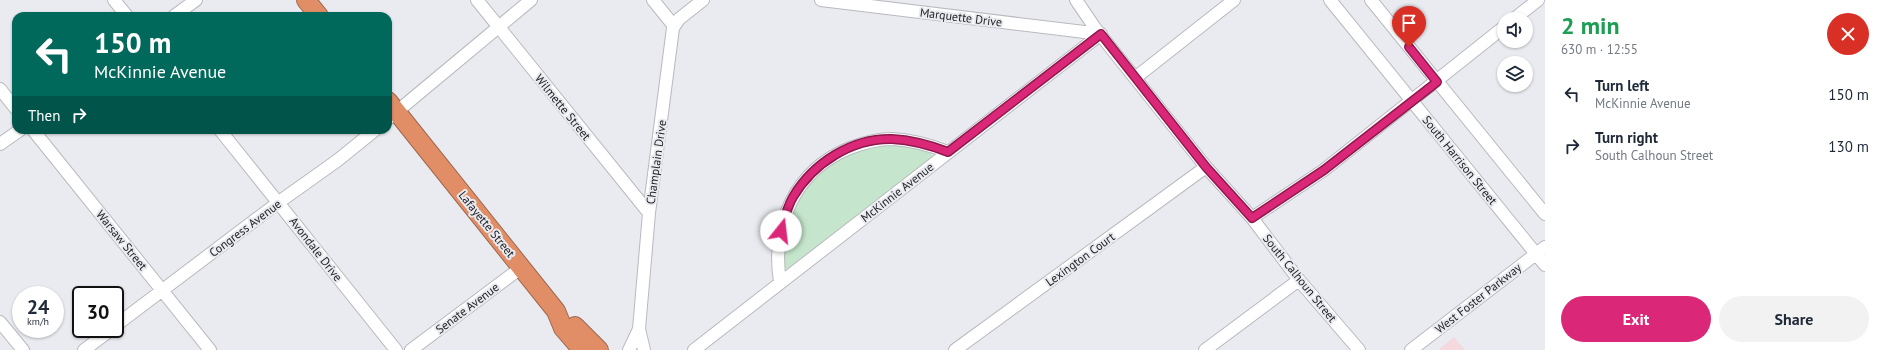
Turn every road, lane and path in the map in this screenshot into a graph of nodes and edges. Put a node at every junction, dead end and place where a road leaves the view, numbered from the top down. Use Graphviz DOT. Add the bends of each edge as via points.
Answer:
graph roads {
  1 [pos="114,0"];
  2 [pos="196,0"];
  3 [pos="306,0"];
  4 [pos="477,0"];
  5 [pos="531,0"];
  6 [pos="653,0"];
  7 [pos="821,0"];
  8 [pos="904,0"];
  9 [pos="1076,0"];
  10 [pos="1234,0"];
  11 [pos="1330,0"];
  12 [pos="1371,0"];
  13 [pos="1538,0"];
  14 [pos="699,2"];
  15 [pos="913,10"];
  16 [pos="124,12"];
  17 [pos="180,12"];
  18 [pos="316,12"];
  19 [pos="1523,12"];
  20 [pos="498,26"];
  21 [pos="674,26"];
  22 [pos="1497,33"];
  23 [pos="1101,34"];
  24 [pos="1135,78"];
  25 [pos="1437,82"];
  26 [pos="0,89"];
  27 [pos="1412,101"];
  28 [pos="12,104"];
  29 [pos="392,109"];
  30 [pos="392,111"];
  31 [pos="14,134"];
  32 [pos="36,134"];
  33 [pos="223,134"];
  34 [pos="370,134"];
  35 [pos="0,144"];
  36 [pos="948,152"];
  37 [pos="1206,167"];
  38 [pos="279,202"];
  39 [pos="649,213"];
  40 [pos="1545,214"];
  41 [pos="1252,218"];
  42 [pos="1541,250"];
  43 [pos="1545,265"];
  44 [pos="522,267"];
  45 [pos="1299,280"];
  46 [pos="780,282"];
  47 [pos="162,291"];
  48 [pos="556,311"];
  49 [pos="124,319"];
  50 [pos="0,322"];
  51 [pos="638,329"];
  52 [pos="100,338"];
  53 [pos="23,350"];
  54 [pos="84,350"];
  55 [pos="210,350"];
  56 [pos="396,350"];
  57 [pos="411,350"];
  58 [pos="582,350"];
  59 [pos="599,350"];
  60 [pos="628,350"];
  61 [pos="644,350"];
  62 [pos="694,350"];
  63 [pos="955,350"];
  64 [pos="1205,350"];
  65 [pos="1360,350"];
  66 [pos="1411,350"];
  1 -- 16 [label="street"];
  2 -- 17 [label="street"];
  3 -- 18 [label="highway"];
  4 -- 20 [label="street, Wilmette Street"];
  5 -- 20 [label="street"];
  6 -- 21 [label="street"];
  7 -- 15 [label="street, Marquette Drive"];
  8 -- 15 [label="street"];
  9 -- 23 [label="street, South Calhoun Street"];
  10 -- 24 [label="street"];
  11 -- 27 [label="street, South Harrison Street"];
  12 -- 25 [label="street"];
  13 -- 19 [label="street"];
  14 -- 21 [label="street"];
  15 -- 23 [label="street, Marquette Drive"];
  20 -- 29 [label="street"];
  20 -- 39 [label="street, Wilmette Street"];
  21 -- 39 [label="street, Champlain Drive"];
  22 -- 25 [label="street"];
  23 -- 24 [label="street, South Calhoun Street"];
  23 -- 36 [label="street, McKinnie Avenue"];
  24 -- 37 [label="street, South Calhoun Street"];
  25 -- 27 [label="street"];
  25 -- 40 [label="street"];
  26 -- 28 [label="street"];
  27 -- 41 [label="street" via="1324,170"];
  27 -- 42 [label="street, South Harrison Street"];
  30 -- 44 [label="highway, Lafayette Street"];
  31 -- 35 [label="street"];
  32 -- 47 [label="street, Warsaw Street"];
  33 -- 38 [label="street, Avondale Drive"];
  34 -- 38 [label="street, Congress Avenue"];
  36 -- 46 [label="street, McKinnie Avenue"];
  36 -- 46 [label="street" via="930,145 890,139 862,143 830,157 805,181 787,210 779,240 777,262"];
  37 -- 41 [label="street, South Calhoun Street"];
  37 -- 63 [label="street, Lexington Court"];
  38 -- 47 [label="street, Congress Avenue"];
  38 -- 56 [label="street, Avondale Drive"];
  39 -- 51 [label="street, Champlain Drive"];
  41 -- 45 [label="street, South Calhoun Street"];
  42 -- 43 [label="street, South Harrison Street"];
  42 -- 66 [label="street, West Foster Parkway"];
  44 -- 48 [label="highway, Lafayette Street"];
  44 -- 57 [label="street, Senate Avenue"];
  45 -- 64 [label="street"];
  45 -- 65 [label="street, South Calhoun Street"];
  46 -- 62 [label="street, McKinnie Avenue"];
  47 -- 49 [label="street, Congress Avenue"];
  47 -- 55 [label="street, Warsaw Street"];
  48 -- 58 [label="highway, Lafayette Street" via="563,328"];
  48 -- 59 [label="highway"];
  50 -- 53 [label="street"];
  51 -- 60 [label="street, Champlain Drive"];
  51 -- 61 [label="street, Champlain Drive"];
  52 -- 54 [label="street"];
}
